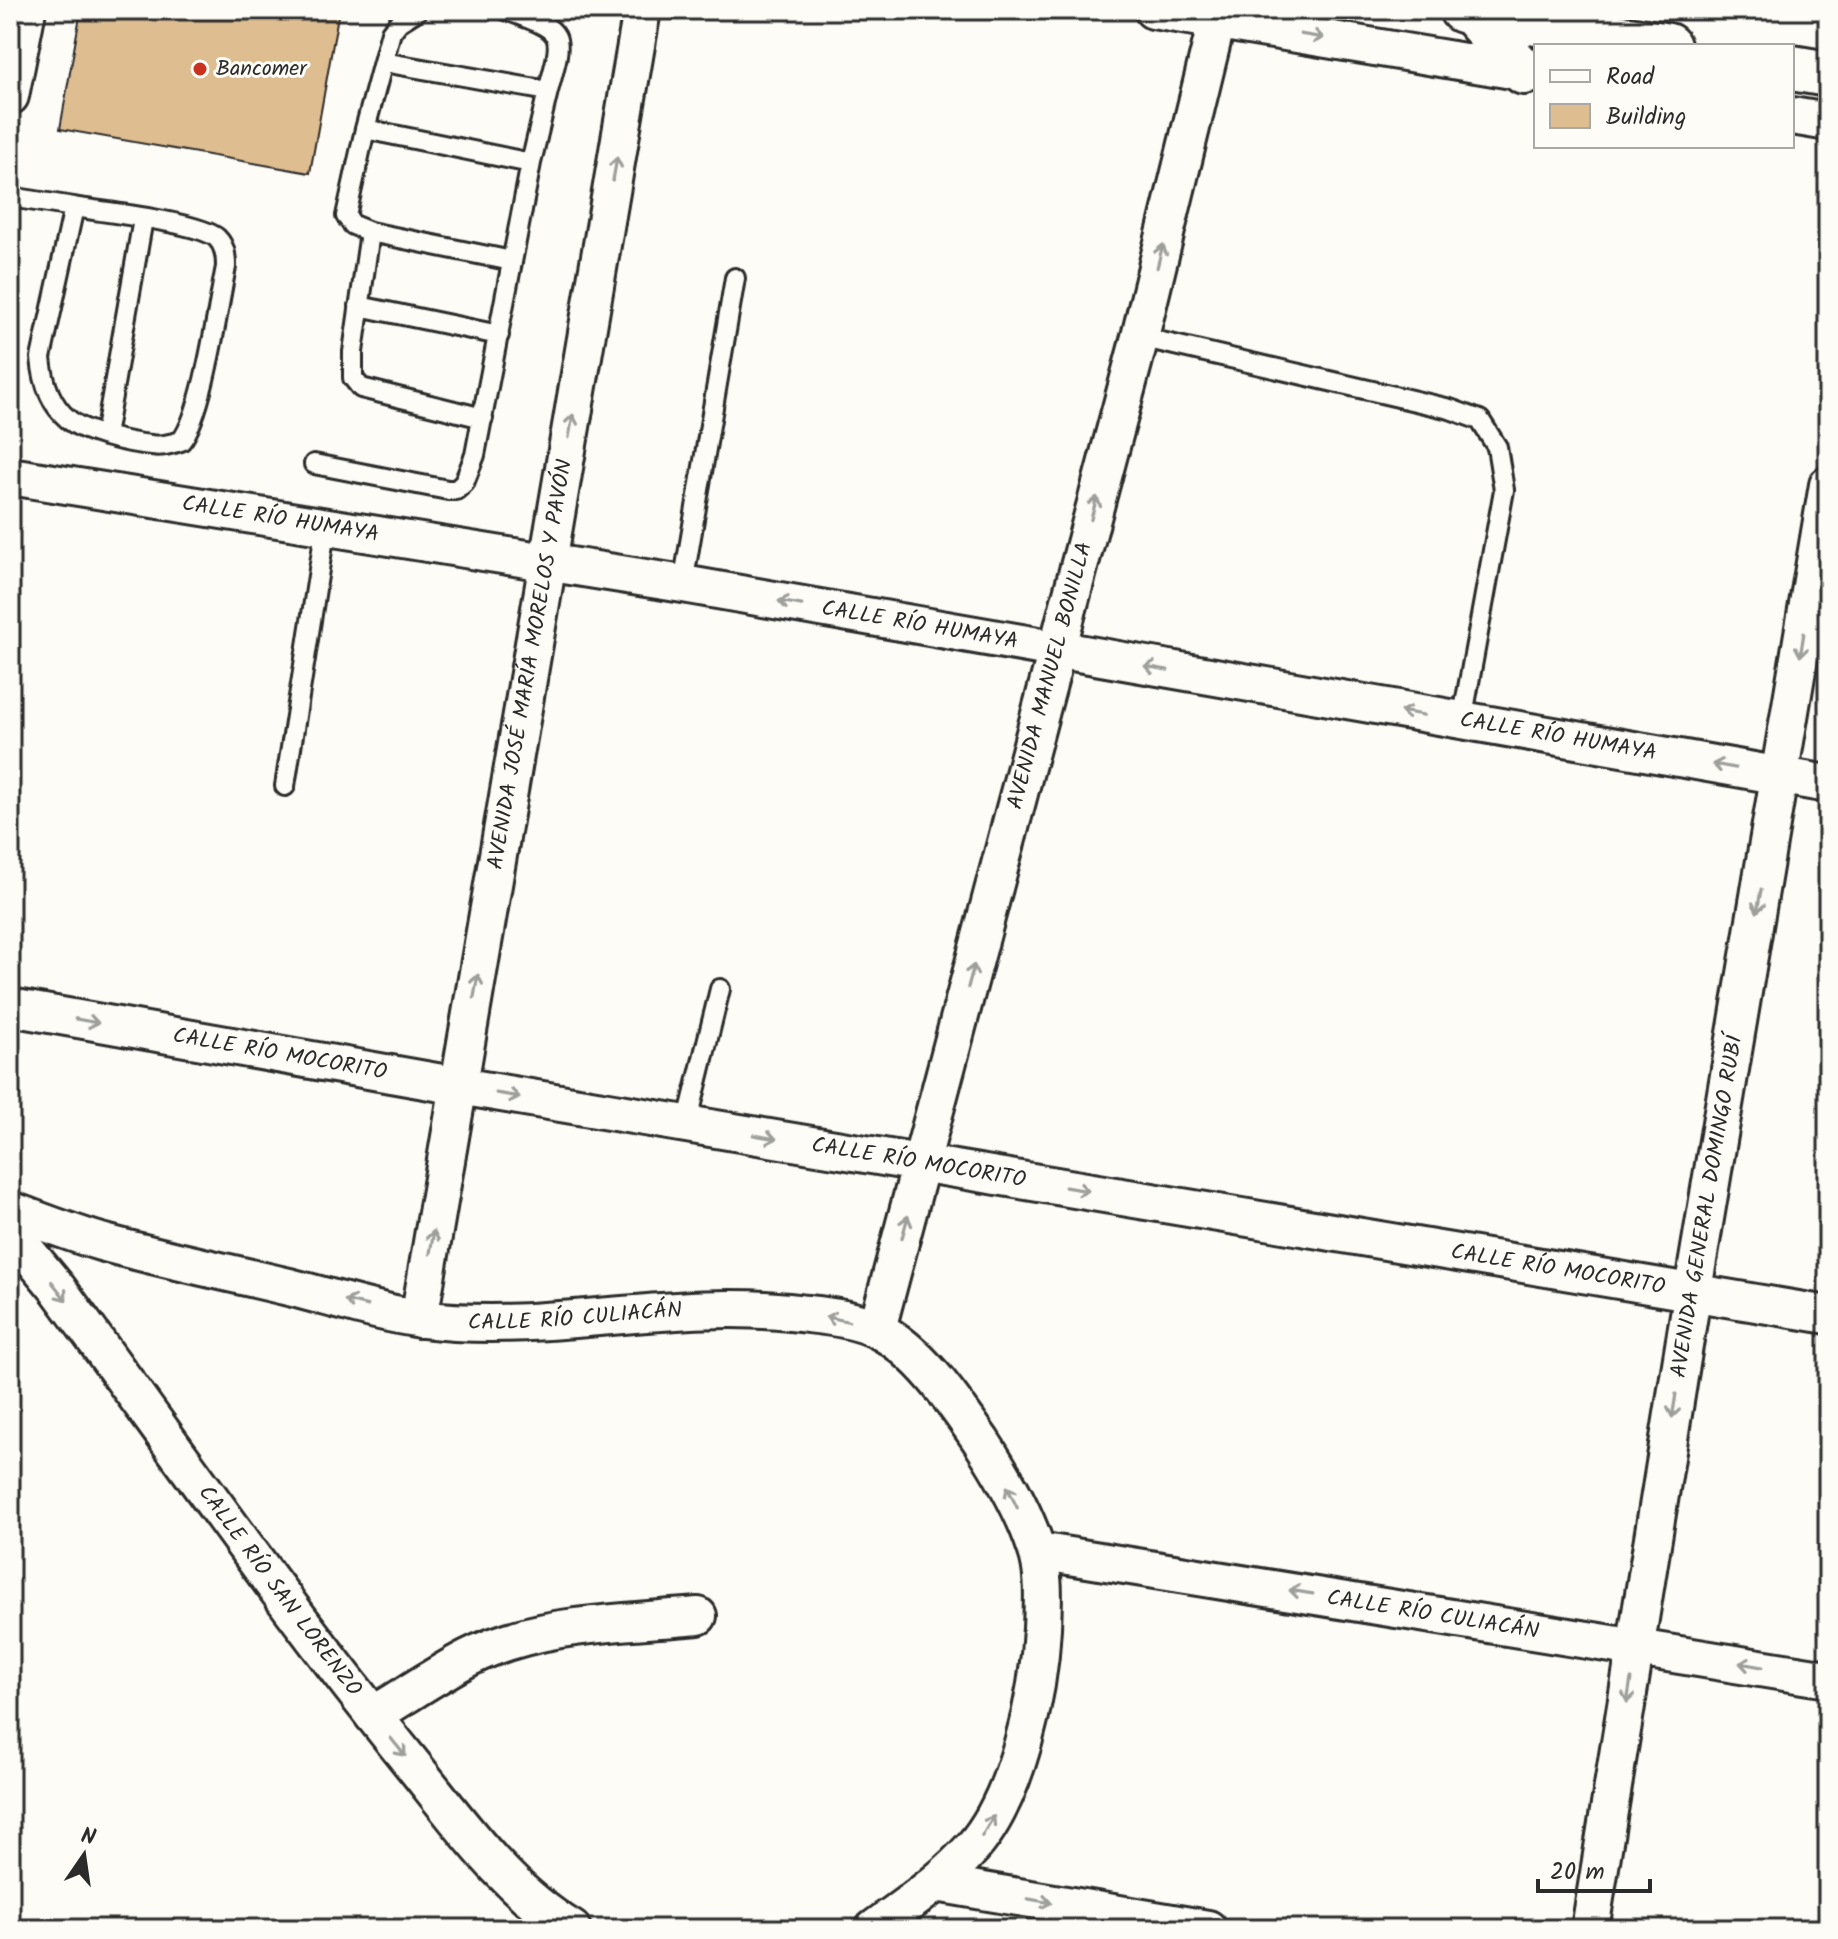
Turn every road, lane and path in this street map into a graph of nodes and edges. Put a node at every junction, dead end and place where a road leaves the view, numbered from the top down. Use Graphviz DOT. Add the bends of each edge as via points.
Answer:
graph roads {
  1 [pos="27,10"];
  2 [pos="418,10"];
  3 [pos="506,10"];
  4 [pos="642,10"];
  5 [pos="1153,10"];
  6 [pos="1466,11"];
  7 [pos="1217,21"];
  8 [pos="1656,44"];
  9 [pos="383,62"];
  10 [pos="1794,68"];
  11 [pos="1530,73"];
  12 [pos="1828,74"];
  13 [pos="548,91"];
  14 [pos="10,96"];
  15 [pos="1794,116"];
  16 [pos="1828,122"];
  17 [pos="365,129"];
  18 [pos="531,163"];
  19 [pos="10,197"];
  20 [pos="74,207"];
  21 [pos="143,219"];
  22 [pos="370,232"];
  23 [pos="512,261"];
  24 [pos="735,278"];
  25 [pos="359,306"];
  26 [pos="499,335"];
  27 [pos="1140,337"];
  28 [pos="483,418"];
  29 [pos="105,436"];
  30 [pos="314,464"];
  31 [pos="10,476"];
  32 [pos="1828,485"];
  33 [pos="326,525"];
  34 [pos="548,561"];
  35 [pos="683,584"];
  36 [pos="1055,650"];
  37 [pos="1462,721"];
  38 [pos="1780,776"];
  39 [pos="1828,784"];
  40 [pos="285,786"];
  41 [pos="720,989"];
  42 [pos="10,1007"];
  43 [pos="459,1086"];
  44 [pos="687,1124"];
  45 [pos="922,1164"];
  46 [pos="10,1210"];
  47 [pos="10,1231"];
  48 [pos="1693,1290"];
  49 [pos="1828,1315"];
  50 [pos="419,1319"];
  51 [pos="877,1329"];
  52 [pos="1038,1551"];
  53 [pos="698,1616"];
  54 [pos="1636,1646"];
  55 [pos="1828,1679"];
  56 [pos="373,1715"];
  57 [pos="936,1883"];
  58 [pos="572,1929"];
  59 [pos="874,1929"];
  60 [pos="1208,1929"];
  61 [pos="1590,1929"];
  1 -- 14 [label="street"];
  2 -- 9 [label="lane" via="391,32"];
  3 -- 13 [label="lane" via="554,31 558,56"];
  34 -- 4 [label="street, AVENIDA JOSÉ MARÍA MORELOS Y PAVÓN, one-way"];
  5 -- 7 [label="street"];
  6 -- 8 [label="main road"];
  6 -- 11 [label="main road"];
  7 -- 11 [label="street, one-way"];
  27 -- 7 [label="street, AVENIDA MANUEL BONILLA, one-way"];
  9 -- 13 [label="lane"];
  9 -- 17 [label="lane"];
  10 -- 12 [label="main road"];
  13 -- 18 [label="lane"];
  15 -- 16 [label="street"];
  17 -- 18 [label="lane"];
  17 -- 22 [label="lane" via="346,216"];
  18 -- 23 [label="lane"];
  19 -- 20 [label="lane"];
  20 -- 21 [label="lane"];
  20 -- 29 [label="lane" via="42,374 69,421"];
  21 -- 29 [label="lane"];
  21 -- 29 [label="lane" via="213,235 226,252 226,267 191,430 168,445"];
  22 -- 23 [label="lane"];
  22 -- 25 [label="lane"];
  23 -- 26 [label="lane"];
  24 -- 35 [label="lane"];
  25 -- 26 [label="lane"];
  25 -- 28 [label="lane" via="352,366 361,388"];
  26 -- 28 [label="lane"];
  36 -- 27 [label="street, AVENIDA MANUEL BONILLA, one-way"];
  27 -- 37 [label="lane" via="1480,420 1497,447 1504,490"];
  28 -- 30 [label="lane" via="475,455 456,490"];
  31 -- 33 [label="street, CALLE RÍO HUMAYA"];
  32 -- 38 [label="street, AVENIDA GENERAL DOMINGO RUBÍ, one-way"];
  33 -- 34 [label="street, CALLE RÍO HUMAYA"];
  33 -- 40 [label="lane"];
  34 -- 35 [label="street, CALLE RÍO HUMAYA"];
  43 -- 34 [label="street, AVENIDA JOSÉ MARÍA MORELOS Y PAVÓN, one-way"];
  36 -- 35 [label="street, CALLE RÍO HUMAYA, one-way"];
  37 -- 36 [label="street, CALLE RÍO HUMAYA, one-way"];
  45 -- 36 [label="street, AVENIDA MANUEL BONILLA, one-way"];
  38 -- 37 [label="street, CALLE RÍO HUMAYA, one-way"];
  38 -- 39 [label="street, CALLE RÍO HUMAYA"];
  38 -- 48 [label="street, AVENIDA GENERAL DOMINGO RUBÍ, one-way"];
  41 -- 44 [label="lane"];
  42 -- 43 [label="street, CALLE RÍO MOCORITO, one-way"];
  43 -- 44 [label="street, CALLE RÍO MOCORITO, one-way"];
  50 -- 43 [label="street, AVENIDA JOSÉ MARÍA MORELOS Y PAVÓN, one-way"];
  44 -- 45 [label="street, CALLE RÍO MOCORITO, one-way"];
  45 -- 48 [label="street, CALLE RÍO MOCORITO, one-way"];
  51 -- 45 [label="street, AVENIDA MANUEL BONILLA, one-way"];
  50 -- 46 [label="street, CALLE RÍO CULIACÁN, one-way" via="99,1241"];
  47 -- 56 [label="street, CALLE RÍO SAN LORENZO, one-way"];
  48 -- 49 [label="street, CALLE RÍO MOCORITO"];
  48 -- 54 [label="street, AVENIDA GENERAL DOMINGO RUBÍ, one-way"];
  51 -- 50 [label="street, CALLE RÍO CULIACÁN, one-way" via="829,1316 764,1309 532,1324"];
  52 -- 51 [label="street, CALLE RÍO CULIACÁN, one-way" via="963,1415 922,1367"];
  54 -- 52 [label="street, CALLE RÍO CULIACÁN, one-way"];
  57 -- 52 [label="street, CALLE RÍO CULIACÁN, one-way" via="987,1829 1021,1746 1039,1672 1043,1598"];
  53 -- 56 [label="street" via="523,1637 468,1658"];
  55 -- 54 [label="street, CALLE RÍO CULIACÁN, one-way"];
  54 -- 61 [label="street, AVENIDA GENERAL DOMINGO RUBÍ, one-way"];
  56 -- 58 [label="street, CALLE RÍO SAN LORENZO, one-way" via="493,1863"];
  57 -- 59 [label="street"];
  57 -- 60 [label="street, one-way"];
}
